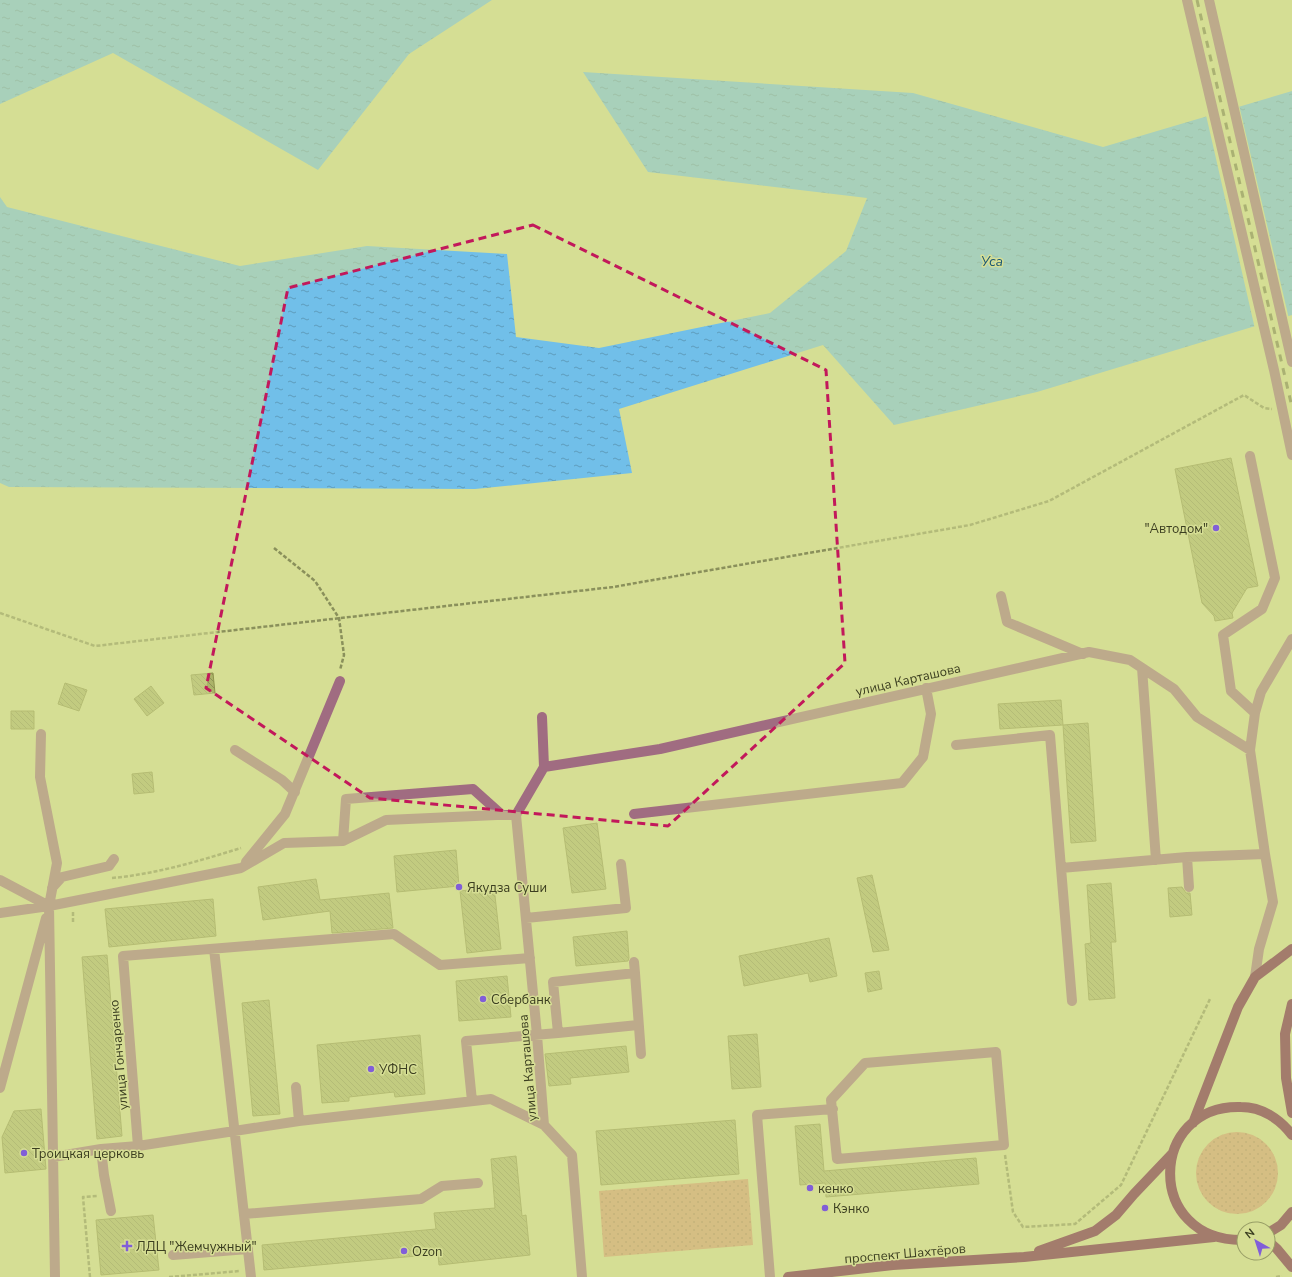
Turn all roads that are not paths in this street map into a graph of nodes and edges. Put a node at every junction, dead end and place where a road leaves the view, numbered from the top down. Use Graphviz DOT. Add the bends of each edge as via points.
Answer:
graph roads {
  1 [pos="1187,0"];
  2 [pos="1209,0"];
  3 [pos="1292,362"];
  4 [pos="1292,455"];
  5 [pos="1250,456"];
  6 [pos="1001,596"];
  7 [pos="1292,639"];
  8 [pos="1083,654"];
  9 [pos="1142,668"];
  10 [pos="340,681"];
  11 [pos="926,688"];
  12 [pos="1255,713"];
  13 [pos="542,717"];
  14 [pos="41,734"];
  15 [pos="956,745"];
  16 [pos="235,750"];
  17 [pos="1250,750"];
  18 [pos="544,767"];
  19 [pos="295,792"];
  20 [pos="634,814"];
  21 [pos="502,815"];
  22 [pos="516,815"];
  23 [pos="343,841"];
  24 [pos="1264,854"];
  25 [pos="1186,857"];
  26 [pos="114,859"];
  27 [pos="1156,860"];
  28 [pos="620,864"];
  29 [pos="241,868"];
  30 [pos="1061,868"];
  31 [pos="0,880"];
  32 [pos="1189,886"];
  33 [pos="52,888"];
  34 [pos="49,906"];
  35 [pos="0,913"];
  36 [pos="526,918"];
  37 [pos="214,949"];
  38 [pos="1292,949"];
  39 [pos="530,958"];
  40 [pos="634,962"];
  41 [pos="635,973"];
  42 [pos="1255,977"];
  43 [pos="1072,1001"];
  44 [pos="1292,1004"];
  45 [pos="638,1025"];
  46 [pos="558,1033"];
  47 [pos="1285,1034"];
  48 [pos="537,1035"];
  49 [pos="1292,1044"];
  50 [pos="641,1054"];
  51 [pos="296,1087"];
  52 [pos="0,1088"];
  53 [pos="472,1101"];
  54 [pos="832,1109"];
  55 [pos="1292,1113"];
  56 [pos="299,1121"];
  57 [pos="1193,1123"];
  58 [pos="544,1124"];
  59 [pos="235,1131"];
  60 [pos="1292,1135"];
  61 [pos="138,1146"];
  62 [pos="101,1149"];
  63 [pos="1173,1153"];
  64 [pos="53,1157"];
  65 [pos="478,1183"];
  66 [pos="111,1210"];
  67 [pos="1292,1212"];
  68 [pos="244,1214"];
  69 [pos="1276,1228"];
  70 [pos="1214,1237"];
  71 [pos="1236,1241"];
  72 [pos="248,1248"];
  73 [pos="1276,1248"];
  74 [pos="173,1255"];
  75 [pos="1024,1257"];
  76 [pos="1292,1267"];
  77 [pos="251,1273"];
  78 [pos="804,1276"];
  79 [pos="55,1277"];
  80 [pos="582,1277"];
  81 [pos="770,1277"];
  82 [pos="788,1277"];
  1 -- 4 [label="street"];
  2 -- 3 [label="street"];
  5 -- 12 [label="street" via="1275,578 1262,609 1223,635 1231,691"];
  6 -- 8 [label="street" via="1007,622"];
  7 -- 12 [label="street" via="1261,692"];
  8 -- 9 [label="street, улица Карташова" via="1089,652 1130,660"];
  8 -- 11 [label="street, улица Карташова"];
  9 -- 17 [label="street, улица Карташова" via="1174,689 1197,717"];
  9 -- 27 [label="street"];
  10 -- 19 [label="street"];
  11 -- 18 [label="street, улица Карташова" via="660,749"];
  11 -- 20 [label="street" via="931,714 923,757 902,783"];
  12 -- 17 [label="street"];
  13 -- 18 [label="street"];
  14 -- 33 [label="street" via="40,778 57,863"];
  15 -- 30 [label="street" via="1050,735"];
  16 -- 19 [label="street" via="282,780"];
  17 -- 24 [label="street"];
  18 -- 22 [label="street"];
  19 -- 29 [label="street" via="285,814"];
  21 -- 22 [label="street"];
  21 -- 23 [label="street" via="386,820"];
  21 -- 23 [label="street" via="473,789 346,799"];
  22 -- 36 [label="street, улица Карташова"];
  23 -- 29 [label="street" via="284,843"];
  24 -- 25 [label="street"];
  24 -- 42 [label="street" via="1273,902 1259,949"];
  25 -- 27 [label="street"];
  25 -- 32 [label="street"];
  26 -- 33 [label="street" via="109,866 62,877"];
  27 -- 30 [label="street"];
  28 -- 36 [label="street" via="626,908"];
  29 -- 34 [label="street"];
  30 -- 43 [label="street"];
  31 -- 34 [label="street"];
  33 -- 34 [label="street"];
  34 -- 35 [label="street"];
  34 -- 52 [label="street"];
  34 -- 64 [label="street"];
  36 -- 39 [label="street, улица Карташова"];
  37 -- 39 [label="street, улица Гончаренко" via="394,934 440,965"];
  37 -- 59 [label="street"];
  37 -- 61 [label="street, улица Гончаренко" via="123,956"];
  38 -- 42 [label="main road"];
  39 -- 48 [label="street, улица Карташова"];
  40 -- 41 [label="street"];
  41 -- 45 [label="street"];
  41 -- 46 [label="street" via="553,982"];
  42 -- 57 [label="main road" via="1238,1007"];
  44 -- 47 [label="main road"];
  45 -- 46 [label="street"];
  45 -- 50 [label="street"];
  46 -- 48 [label="street"];
  47 -- 49 [label="street"];
  47 -- 55 [label="main road" via="1286,1078"];
  48 -- 53 [label="street" via="466,1042"];
  48 -- 58 [label="street, улица Карташова"];
  51 -- 56 [label="street"];
  53 -- 56 [label="street"];
  53 -- 58 [label="street" via="491,1099"];
  54 -- 54 [label="street" via="831,1100 865,1063 996,1052 1004,1145 837,1159"];
  54 -- 81 [label="street" via="757,1115"];
  56 -- 59 [label="street"];
  57 -- 60 [label="main road" via="1210,1112 1229,1106 1250,1107 1268,1114 1285,1125"];
  57 -- 63 [label="main road" via="1181,1136"];
  58 -- 80 [label="street, улица Карташова" via="572,1155"];
  59 -- 61 [label="street"];
  59 -- 68 [label="street"];
  61 -- 62 [label="street"];
  62 -- 64 [label="street"];
  62 -- 66 [label="street"];
  63 -- 70 [label="main road" via="1170,1173 1173,1194 1182,1212 1196,1227"];
  63 -- 75 [label="main road" via="1116,1215 1095,1231"];
  64 -- 79 [label="street"];
  65 -- 68 [label="street" via="442,1186 421,1199"];
  67 -- 69 [label="main road"];
  68 -- 72 [label="street"];
  70 -- 71 [label="main road"];
  70 -- 75 [label="main road"];
  72 -- 74 [label="street"];
  72 -- 77 [label="street"];
  73 -- 76 [label="main road"];
  75 -- 78 [label="main road, проспект Шахтёров" via="893,1265"];
  78 -- 82 [label="main road, проспект Шахтёров"];
}
